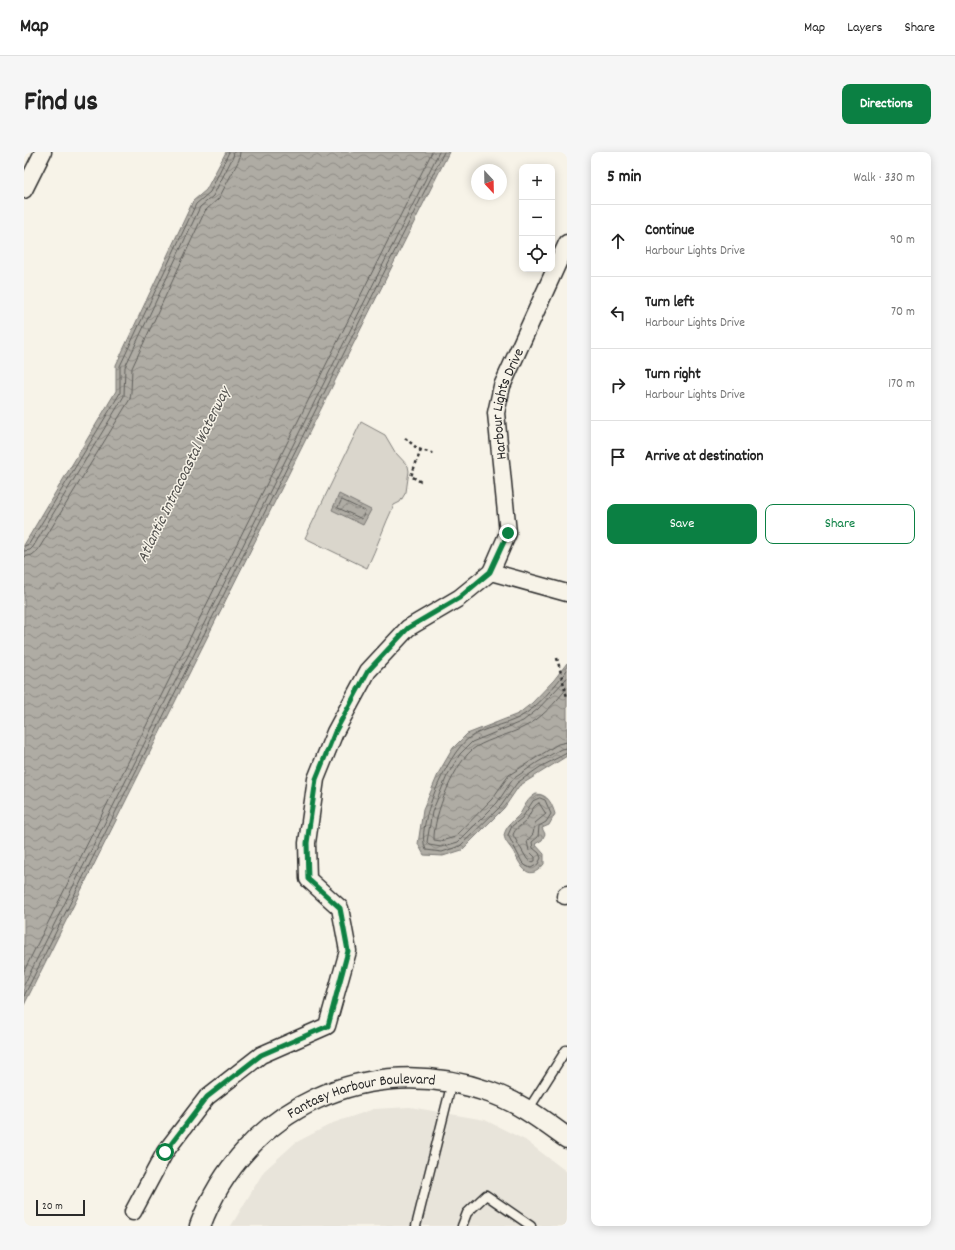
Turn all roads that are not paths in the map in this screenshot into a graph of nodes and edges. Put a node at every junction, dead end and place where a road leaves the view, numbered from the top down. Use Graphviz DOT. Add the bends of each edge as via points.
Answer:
graph roads {
  1 [pos="43,152"];
  2 [pos="24,190"];
  3 [pos="567,243"];
  4 [pos="490,572"];
  5 [pos="567,593"];
  6 [pos="567,1051"];
  7 [pos="452,1081"];
  8 [pos="528,1110"];
  9 [pos="567,1138"];
  10 [pos="133,1212"];
  11 [pos="200,1226"];
  12 [pos="416,1226"];
  13 [pos="462,1226"];
  14 [pos="531,1226"];
  1 -- 2 [label="street"];
  3 -- 4 [label="street, Harbour Lights Drive" via="502,386 496,413 508,533"];
  4 -- 5 [label="street"];
  4 -- 10 [label="street, Harbour Lights Drive" via="459,598 408,628 368,671 335,732 316,779 307,843 308,879 340,908 348,951 328,1026 261,1055 207,1097 165,1152"];
  6 -- 8 [label="lane"];
  7 -- 8 [label="street, Fantasy Harbour Boulevard" via="490,1092"];
  7 -- 11 [label="street, Fantasy Harbour Boulevard" via="409,1077 362,1082 325,1094 291,1112 261,1135 235,1162 205,1212"];
  7 -- 12 [label="lane"];
  8 -- 9 [label="street, Fantasy Harbour Boulevard"];
  13 -- 14 [label="lane" via="466,1213 486,1195"];
}
